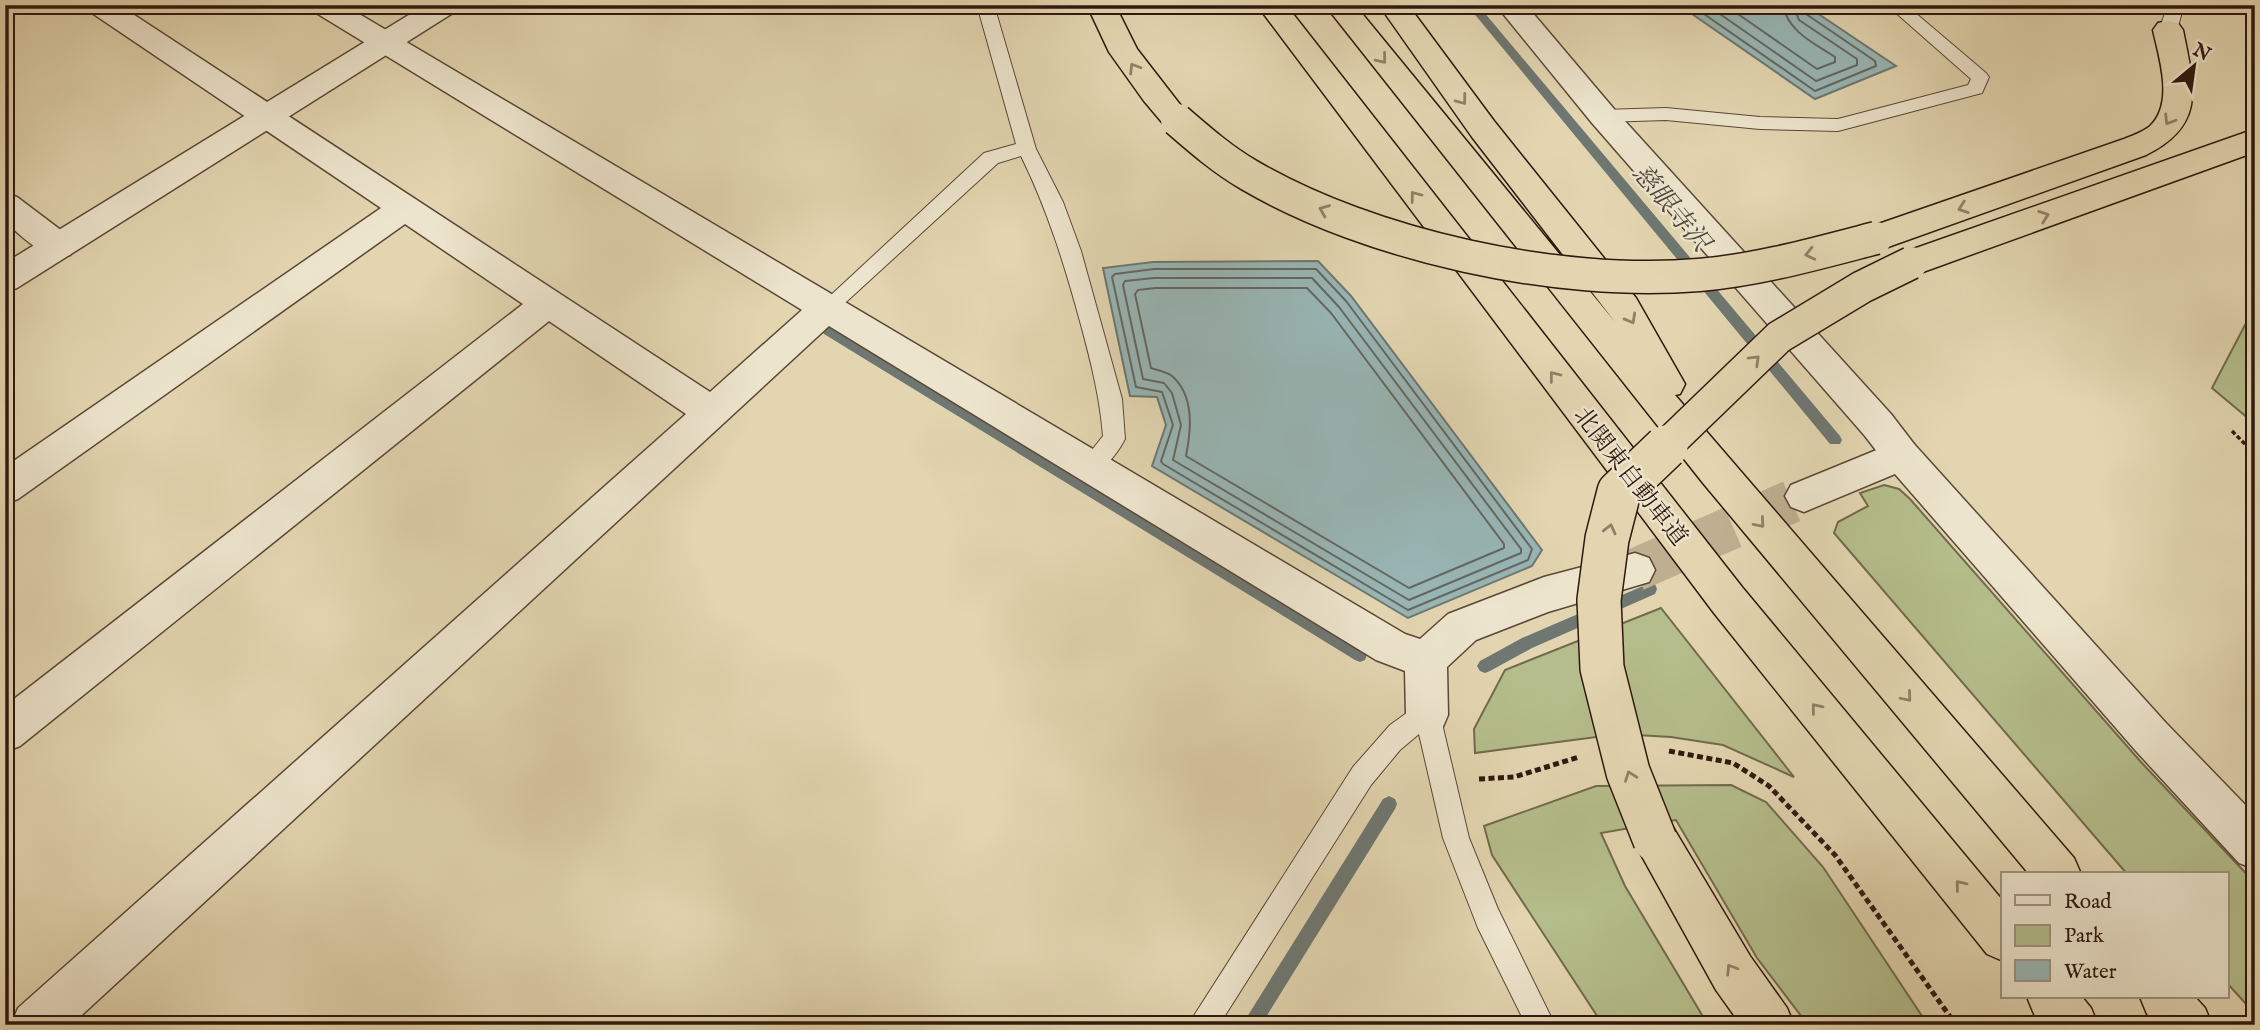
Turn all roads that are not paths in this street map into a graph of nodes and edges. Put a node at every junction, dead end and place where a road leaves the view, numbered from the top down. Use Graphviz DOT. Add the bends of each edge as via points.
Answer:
graph roads {
  1 [pos="99,5"];
  2 [pos="323,5"];
  3 [pos="446,5"];
  4 [pos="985,5"];
  5 [pos="1101,5"];
  6 [pos="1271,5"];
  7 [pos="1339,5"];
  8 [pos="1393,5"];
  9 [pos="1510,5"];
  10 [pos="1895,5"];
  11 [pos="2176,18"];
  12 [pos="385,42"];
  13 [pos="265,116"];
  14 [pos="1603,116"];
  15 [pos="2255,140"];
  16 [pos="1027,149"];
  17 [pos="5,205"];
  18 [pos="405,208"];
  19 [pos="58,246"];
  20 [pos="5,279"];
  21 [pos="548,303"];
  22 [pos="827,308"];
  23 [pos="710,411"];
  24 [pos="1901,455"];
  25 [pos="1091,465"];
  26 [pos="1716,471"];
  27 [pos="5,488"];
  28 [pos="1804,496"];
  29 [pos="1635,570"];
  30 [pos="1426,660"];
  31 [pos="1427,715"];
  32 [pos="5,732"];
  33 [pos="2255,847"];
  34 [pos="2056,872"];
  35 [pos="2001,936"];
  36 [pos="2052,998"];
  37 [pos="2165,998"];
  38 [pos="35,1025"];
  39 [pos="1202,1025"];
  40 [pos="1541,1025"];
  41 [pos="1770,1025"];
  42 [pos="2074,1025"];
  43 [pos="2188,1025"];
  1 -- 13 [label="street"];
  2 -- 12 [label="street"];
  3 -- 12 [label="street"];
  4 -- 16 [label="lane"];
  11 -- 5 [label="highway, one-way, bridge" via="2179,90 2175,113 2160,134 2136,147 1876,238 1753,268 1679,277 1524,266 1431,246 1299,200 1251,176 1177,120 1141,80 1109,28"];
  35 -- 6 [label="highway, 北関東自動車道, one-way" via="1728,600"];
  7 -- 26 [label="highway, one-way"];
  8 -- 26 [label="highway, one-way" via="1483,129 1624,307"];
  9 -- 14 [label="street"];
  10 -- 14 [label="lane" via="1980,78 1976,89 1838,125 1666,114"];
  12 -- 13 [label="street"];
  12 -- 22 [label="street"];
  13 -- 18 [label="street"];
  13 -- 19 [label="street"];
  14 -- 24 [label="street"];
  41 -- 15 [label="highway, one-way, bridge" via="1733,973 1655,840 1628,772 1602,668 1599,600 1619,492 1779,337 1862,287 1911,264"];
  16 -- 22 [label="lane" via="991,158"];
  16 -- 25 [label="lane" via="1072,251 1111,399 1114,439"];
  17 -- 19 [label="street"];
  18 -- 21 [label="street"];
  18 -- 27 [label="street"];
  19 -- 20 [label="street"];
  21 -- 23 [label="street"];
  21 -- 32 [label="street"];
  22 -- 23 [label="street"];
  22 -- 25 [label="street"];
  23 -- 38 [label="street"];
  24 -- 28 [label="street"];
  24 -- 33 [label="street"];
  25 -- 30 [label="street" via="1391,647"];
  26 -- 34 [label="highway, one-way"];
  29 -- 30 [label="street" via="1544,595 1462,627"];
  30 -- 31 [label="street"];
  31 -- 39 [label="lane" via="1389,742 1362,776"];
  31 -- 40 [label="lane" via="1456,838 1488,918"];
  36 -- 42 [label="highway"];
  37 -- 43 [label="highway"];
}
